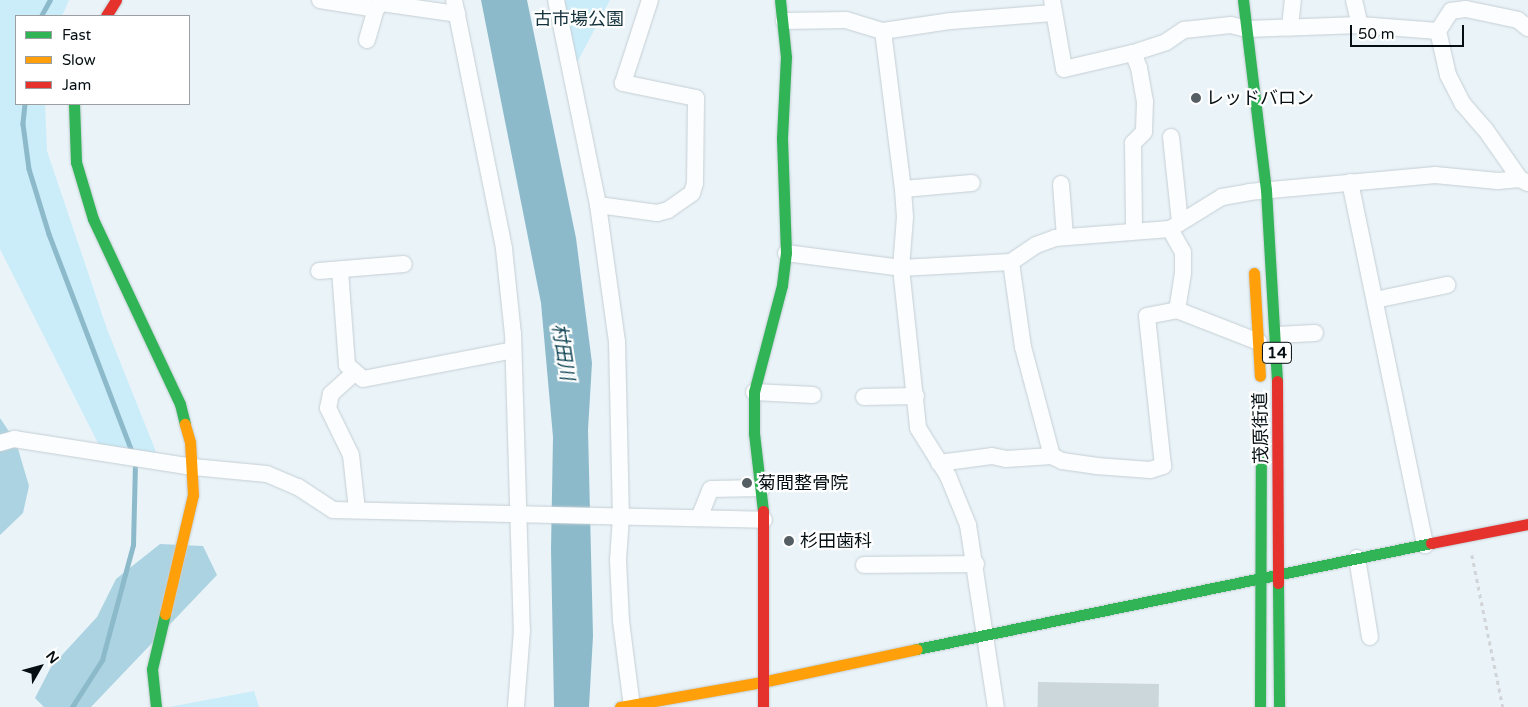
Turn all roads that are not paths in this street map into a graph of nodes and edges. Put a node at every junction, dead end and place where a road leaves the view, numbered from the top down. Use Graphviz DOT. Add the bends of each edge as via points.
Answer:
graph roads {
  1 [pos="116,0"];
  2 [pos="320,0"];
  3 [pos="556,0"];
  4 [pos="650,0"];
  5 [pos="780,0"];
  6 [pos="1243,0"];
  7 [pos="1293,0"];
  8 [pos="1354,0"];
  9 [pos="1052,6"];
  10 [pos="455,7"];
  11 [pos="1228,8"];
  12 [pos="376,9"];
  13 [pos="107,15"];
  14 [pos="784,21"];
  15 [pos="1360,24"];
  16 [pos="1290,27"];
  17 [pos="1528,28"];
  18 [pos="1236,30"];
  19 [pos="883,31"];
  20 [pos="1438,31"];
  21 [pos="367,40"];
  22 [pos="1133,53"];
  23 [pos="74,105"];
  24 [pos="1171,137"];
  25 [pos="1350,182"];
  26 [pos="1524,182"];
  27 [pos="972,183"];
  28 [pos="1060,184"];
  29 [pos="903,189"];
  30 [pos="1266,190"];
  31 [pos="598,205"];
  32 [pos="1175,226"];
  33 [pos="1134,230"];
  34 [pos="1065,237"];
  35 [pos="786,253"];
  36 [pos="1253,258"];
  37 [pos="1011,262"];
  38 [pos="404,264"];
  39 [pos="901,268"];
  40 [pos="340,270"];
  41 [pos="319,271"];
  42 [pos="1448,285"];
  43 [pos="1375,300"];
  44 [pos="1177,310"];
  45 [pos="1315,333"];
  46 [pos="1277,335"];
  47 [pos="1258,342"];
  48 [pos="513,350"];
  49 [pos="353,374"];
  50 [pos="1260,389"];
  51 [pos="754,392"];
  52 [pos="813,395"];
  53 [pos="916,396"];
  54 [pos="864,397"];
  55 [pos="0,443"];
  56 [pos="1262,446"];
  57 [pos="1052,456"];
  58 [pos="939,463"];
  59 [pos="193,467"];
  60 [pos="762,488"];
  61 [pos="357,510"];
  62 [pos="516,515"];
  63 [pos="621,518"];
  64 [pos="699,518"];
  65 [pos="764,520"];
  66 [pos="1528,524"];
  67 [pos="1425,545"];
  68 [pos="1357,558"];
  69 [pos="976,564"];
  70 [pos="864,565"];
  71 [pos="1280,572"];
  72 [pos="1260,576"];
  73 [pos="985,635"];
  74 [pos="1370,637"];
  75 [pos="762,682"];
  76 [pos="666,703"];
  77 [pos="628,706"];
  78 [pos="156,707"];
  79 [pos="516,707"];
  80 [pos="763,707"];
  81 [pos="996,707"];
  82 [pos="1260,707"];
  83 [pos="1279,707"];
  1 -- 13 [label="street"];
  2 -- 12 [label="street"];
  3 -- 31 [label="street"];
  4 -- 31 [label="street" via="623,83 696,98 695,183 692,193 668,210 657,213"];
  5 -- 14 [label="street"];
  6 -- 18 [label="street, 茂原街道 / 14"];
  7 -- 16 [label="street"];
  8 -- 15 [label="street"];
  9 -- 19 [label="street"];
  9 -- 22 [label="street" via="1064,69"];
  10 -- 12 [label="street" via="381,3"];
  10 -- 48 [label="street" via="504,249"];
  11 -- 18 [label="street, 茂原街道 / 14"];
  12 -- 21 [label="street"];
  14 -- 19 [label="street" via="846,20"];
  14 -- 35 [label="street" via="786,57 782,138"];
  15 -- 16 [label="street"];
  15 -- 20 [label="street"];
  16 -- 18 [label="street"];
  17 -- 20 [label="street" via="1518,20 1466,9 1450,11"];
  18 -- 22 [label="street" via="1184,30 1166,42"];
  18 -- 30 [label="street, 茂原街道 / 14"];
  19 -- 29 [label="street"];
  20 -- 26 [label="street" via="1448,75 1463,104"];
  22 -- 33 [label="street" via="1145,101 1144,132 1133,142"];
  23 -- 59 [label="street" via="76,162 82,189 92,219 180,404"];
  24 -- 32 [label="street"];
  25 -- 26 [label="street" via="1436,175"];
  25 -- 30 [label="street"];
  25 -- 43 [label="street"];
  27 -- 29 [label="street"];
  28 -- 34 [label="street"];
  29 -- 39 [label="street" via="905,218"];
  30 -- 32 [label="street" via="1222,197"];
  30 -- 46 [label="street, 茂原街道 / 14"];
  31 -- 63 [label="street" via="617,342"];
  32 -- 33 [label="street"];
  32 -- 44 [label="street" via="1183,252"];
  33 -- 34 [label="street"];
  34 -- 37 [label="street" via="1036,245"];
  35 -- 39 [label="street"];
  35 -- 51 [label="street" via="782,285"];
  36 -- 47 [label="street, 茂原街道 / 14"];
  37 -- 39 [label="street"];
  37 -- 57 [label="street" via="1023,347"];
  38 -- 40 [label="street"];
  39 -- 53 [label="street"];
  40 -- 41 [label="street"];
  40 -- 49 [label="street" via="347,365"];
  42 -- 43 [label="street"];
  43 -- 67 [label="street"];
  44 -- 47 [label="street"];
  44 -- 57 [label="street" via="1147,316 1163,466 1150,470 1096,466 1062,461"];
  45 -- 46 [label="street"];
  46 -- 71 [label="street, 茂原街道 / 14"];
  47 -- 50 [label="street, 茂原街道 / 14"];
  48 -- 49 [label="street" via="363,379"];
  48 -- 62 [label="street"];
  49 -- 61 [label="street" via="331,394 328,408 350,455"];
  51 -- 52 [label="street"];
  51 -- 60 [label="street" via="754,433"];
  53 -- 54 [label="street"];
  53 -- 58 [label="street" via="918,428"];
  55 -- 59 [label="street" via="14,440"];
  56 -- 72 [label="street, 茂原街道"];
  57 -- 58 [label="street" via="1006,459 992,456"];
  58 -- 69 [label="street" via="968,525"];
  59 -- 61 [label="street" via="267,474 298,487 332,510"];
  59 -- 78 [label="street" via="189,522 152,669"];
  60 -- 64 [label="street" via="711,489"];
  60 -- 65 [label="street"];
  61 -- 62 [label="street"];
  62 -- 63 [label="street"];
  62 -- 79 [label="street" via="522,630"];
  63 -- 64 [label="street"];
  63 -- 77 [label="street" via="618,560 620,621"];
  64 -- 65 [label="street"];
  65 -- 75 [label="street"];
  66 -- 67 [label="street"];
  67 -- 68 [label="street"];
  68 -- 71 [label="street"];
  68 -- 74 [label="street"];
  69 -- 70 [label="street"];
  69 -- 73 [label="street"];
  71 -- 72 [label="street"];
  71 -- 83 [label="street, 茂原街道 / 14"];
  72 -- 73 [label="street"];
  72 -- 82 [label="street, 茂原街道"];
  73 -- 75 [label="street"];
  73 -- 81 [label="street"];
  75 -- 76 [label="street"];
  75 -- 80 [label="street"];
  76 -- 77 [label="street"];
}
